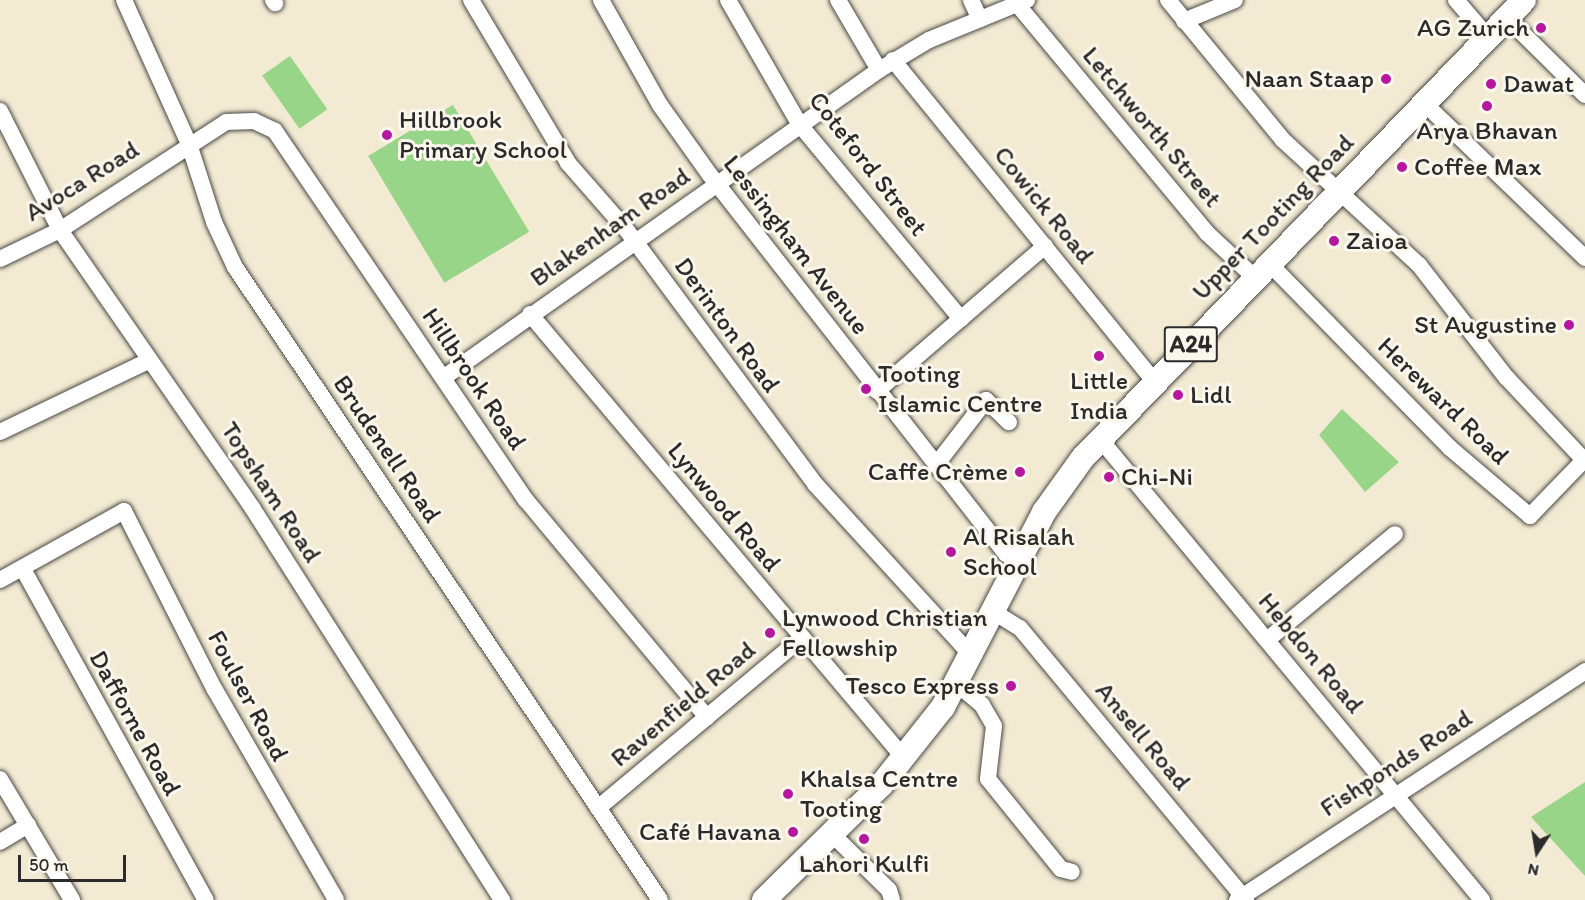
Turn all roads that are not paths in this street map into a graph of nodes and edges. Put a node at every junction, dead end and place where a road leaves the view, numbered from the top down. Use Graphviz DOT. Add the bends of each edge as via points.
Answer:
graph roads {
  1 [pos="124,0"];
  2 [pos="471,0"];
  3 [pos="601,0"];
  4 [pos="728,0"];
  5 [pos="838,0"];
  6 [pos="971,0"];
  7 [pos="1168,0"];
  8 [pos="1235,0"];
  9 [pos="1456,0"];
  10 [pos="1524,0"];
  11 [pos="1022,2"];
  12 [pos="1506,17"];
  13 [pos="980,19"];
  14 [pos="1184,21"];
  15 [pos="1487,36"];
  16 [pos="893,60"];
  17 [pos="879,70"];
  18 [pos="1585,95"];
  19 [pos="1423,102"];
  20 [pos="0,111"];
  21 [pos="800,125"];
  22 [pos="189,144"];
  23 [pos="717,184"];
  24 [pos="1337,191"];
  25 [pos="60,230"];
  26 [pos="634,240"];
  27 [pos="1045,246"];
  28 [pos="1585,258"];
  29 [pos="0,259"];
  30 [pos="1262,270"];
  31 [pos="530,314"];
  32 [pos="961,319"];
  33 [pos="150,360"];
  34 [pos="443,378"];
  35 [pos="1155,382"];
  36 [pos="877,391"];
  37 [pos="1009,422"];
  38 [pos="0,432"];
  39 [pos="1100,439"];
  40 [pos="1584,460"];
  41 [pos="936,465"];
  42 [pos="1395,534"];
  43 [pos="1018,560"];
  44 [pos="23,569"];
  45 [pos="0,580"];
  46 [pos="994,612"];
  47 [pos="801,638"];
  48 [pos="1267,640"];
  49 [pos="973,657"];
  50 [pos="1585,671"];
  51 [pos="957,684"];
  52 [pos="707,717"];
  53 [pos="904,758"];
  54 [pos="0,778"];
  55 [pos="1395,794"];
  56 [pos="598,807"];
  57 [pos="28,825"];
  58 [pos="833,835"];
  59 [pos="0,842"];
  60 [pos="1072,872"];
  61 [pos="773,897"];
  62 [pos="1242,899"];
  63 [pos="72,900"];
  64 [pos="206,900"];
  65 [pos="336,900"];
  66 [pos="502,900"];
  67 [pos="660,900"];
  68 [pos="892,900"];
  69 [pos="1482,900"];
  1 -- 22 [label="street, Brudenell Road"];
  2 -- 26 [label="street, Derinton Road" via="558,148"];
  3 -- 23 [label="street, Lessingham Avenue" via="660,105"];
  4 -- 21 [label="street, Coteford Street"];
  5 -- 17 [label="street"];
  6 -- 13 [label="street"];
  7 -- 14 [label="street"];
  8 -- 14 [label="street"];
  9 -- 15 [label="street"];
  10 -- 12 [label="highway, A24"];
  11 -- 13 [label="street, Blakenham Road"];
  11 -- 30 [label="street, Letchworth Street" via="1208,233"];
  12 -- 15 [label="highway, A24"];
  12 -- 18 [label="street"];
  13 -- 16 [label="street, Blakenham Road"];
  14 -- 24 [label="street" via="1282,140"];
  15 -- 19 [label="highway, Upper Tooting Road / A24"];
  16 -- 17 [label="street, Blakenham Road"];
  16 -- 27 [label="street, Cowick Road"];
  17 -- 21 [label="street, Blakenham Road"];
  19 -- 24 [label="highway, Upper Tooting Road / A24"];
  19 -- 28 [label="street"];
  20 -- 25 [label="street, Topsham Road"];
  21 -- 23 [label="street, Blakenham Road"];
  21 -- 32 [label="street, Coteford Street"];
  22 -- 25 [label="street, Avoca Road"];
  22 -- 34 [label="street, Hillbrook Road" via="233,120 254,120 275,131"];
  22 -- 56 [label="street, Brudenell Road" via="217,232 235,267"];
  23 -- 26 [label="street, Blakenham Road"];
  23 -- 36 [label="street, Lessingham Avenue"];
  24 -- 30 [label="highway, Upper Tooting Road / A24"];
  24 -- 40 [label="street" via="1419,265 1506,377"];
  25 -- 29 [label="street, Avoca Road"];
  25 -- 33 [label="street, Topsham Road"];
  26 -- 31 [label="street, Blakenham Road"];
  26 -- 49 [label="street, Derinton Road" via="815,484"];
  27 -- 32 [label="street"];
  27 -- 35 [label="street, Cowick Road"];
  30 -- 35 [label="highway, Upper Tooting Road / A24"];
  30 -- 40 [label="street, Hereward Road" via="1449,447 1530,516"];
  31 -- 34 [label="street, Blakenham Road"];
  31 -- 47 [label="street, Lynwood Road"];
  32 -- 36 [label="street"];
  33 -- 38 [label="street"];
  33 -- 66 [label="street, Topsham Road" via="253,509"];
  34 -- 52 [label="street, Hillbrook Road" via="526,500"];
  35 -- 39 [label="highway, Upper Tooting Road / A24"];
  36 -- 41 [label="street, Lessingham Avenue"];
  37 -- 41 [label="street" via="986,400"];
  39 -- 43 [label="highway, Upper Tooting Road / A24" via="1054,494"];
  39 -- 48 [label="street, Hebdon Road"];
  41 -- 43 [label="street, Lessingham Avenue" via="1006,554"];
  42 -- 48 [label="street"];
  43 -- 46 [label="highway, Upper Tooting Road / A24"];
  44 -- 45 [label="street"];
  44 -- 64 [label="street, Dafforne Road"];
  44 -- 65 [label="street, Foulser Road" via="124,511 231,720"];
  46 -- 49 [label="highway, Upper Tooting Road / A24"];
  46 -- 62 [label="street, Ansell Road" via="1020,628"];
  47 -- 52 [label="street, Ravenfield Road"];
  47 -- 53 [label="street, Lynwood Road"];
  48 -- 55 [label="street, Hebdon Road"];
  49 -- 51 [label="highway, Upper Tooting Road / A24"];
  50 -- 55 [label="street, Fishponds Road"];
  51 -- 53 [label="highway, Upper Tooting Road / A24"];
  51 -- 60 [label="street" via="982,705 994,726 988,779 1060,869"];
  52 -- 56 [label="street, Ravenfield Road"];
  53 -- 58 [label="highway, Upper Tooting Road / A24"];
  54 -- 57 [label="street"];
  55 -- 62 [label="street, Fishponds Road"];
  55 -- 69 [label="street, Hebdon Road"];
  56 -- 67 [label="street, Brudenell Road"];
  57 -- 59 [label="street"];
  57 -- 63 [label="street"];
  58 -- 61 [label="highway, Upper Tooting Road / A24"];
  58 -- 68 [label="street" via="889,890"];
}
